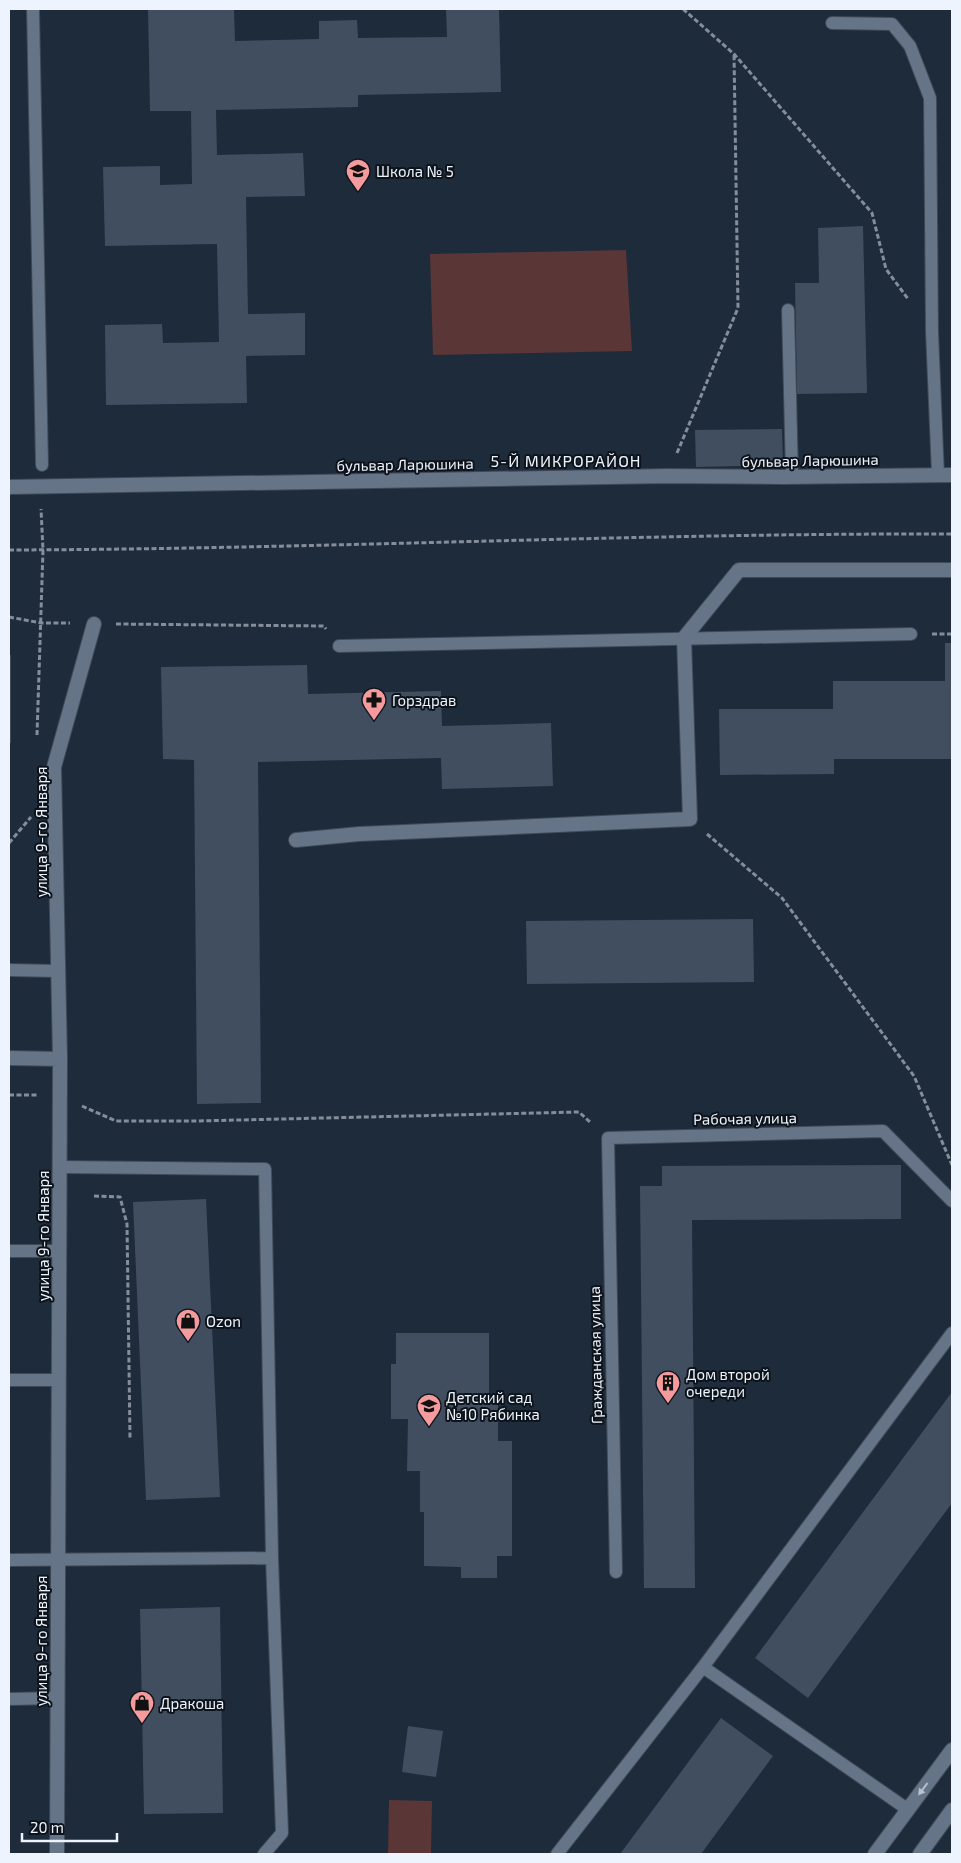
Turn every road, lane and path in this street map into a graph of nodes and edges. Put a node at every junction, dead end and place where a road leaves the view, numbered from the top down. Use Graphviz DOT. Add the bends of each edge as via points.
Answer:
graph roads {
  1 [pos="33,9"];
  2 [pos="683,9"];
  3 [pos="832,24"];
  4 [pos="734,54"];
  5 [pos="909,300"];
  6 [pos="788,310"];
  7 [pos="42,465"];
  8 [pos="945,475"];
  9 [pos="667,476"];
  10 [pos="788,477"];
  11 [pos="40,486"];
  12 [pos="9,488"];
  13 [pos="952,534"];
  14 [pos="9,550"];
  15 [pos="43,550"];
  16 [pos="952,570"];
  17 [pos="9,617"];
  18 [pos="41,623"];
  19 [pos="94,624"];
  20 [pos="911,634"];
  21 [pos="684,638"];
  22 [pos="339,646"];
  23 [pos="37,738"];
  24 [pos="34,815"];
  25 [pos="690,819"];
  26 [pos="296,840"];
  27 [pos="9,843"];
  28 [pos="9,970"];
  29 [pos="58,971"];
  30 [pos="9,1058"];
  31 [pos="60,1060"];
  32 [pos="60,1096"];
  33 [pos="608,1138"];
  34 [pos="952,1165"];
  35 [pos="59,1167"];
  36 [pos="94,1196"];
  37 [pos="952,1201"];
  38 [pos="9,1251"];
  39 [pos="59,1251"];
  40 [pos="952,1333"];
  41 [pos="9,1380"];
  42 [pos="59,1380"];
  43 [pos="130,1438"];
  44 [pos="272,1558"];
  45 [pos="9,1560"];
  46 [pos="57,1560"];
  47 [pos="616,1572"];
  48 [pos="703,1667"];
  49 [pos="58,1698"];
  50 [pos="9,1699"];
  51 [pos="952,1750"];
  52 [pos="907,1810"];
  53 [pos="952,1810"];
  54 [pos="57,1854"];
  55 [pos="264,1854"];
  56 [pos="557,1854"];
  57 [pos="875,1854"];
  58 [pos="920,1854"];
  1 -- 7 [label="lane"];
  2 -- 4 [label="path"];
  3 -- 8 [label="lane" via="892,24 910,46 930,98 932,332"];
  4 -- 5 [label="path" via="872,212 886,269"];
  4 -- 9 [label="path" via="738,308"];
  6 -- 10 [label="lane"];
  8 -- 10 [label="street, бульвар Ларюшина"];
  9 -- 10 [label="street, бульвар Ларюшина"];
  9 -- 11 [label="street, бульвар Ларюшина"];
  11 -- 12 [label="street, бульвар Ларюшина"];
  11 -- 15 [label="path"];
  13 -- 15 [label="path" via="785,534 187,550"];
  14 -- 15 [label="path"];
  15 -- 18 [label="path"];
  16 -- 21 [label="street" via="739,570"];
  17 -- 18 [label="path"];
  18 -- 19 [label="path"];
  18 -- 23 [label="path"];
  19 -- 22 [label="path" via="324,626"];
  19 -- 29 [label="street, улица 9-го Января" via="54,767"];
  20 -- 21 [label="lane"];
  21 -- 22 [label="lane"];
  21 -- 25 [label="street"];
  24 -- 27 [label="path"];
  25 -- 26 [label="street" via="359,834"];
  25 -- 34 [label="path" via="782,898 914,1076"];
  28 -- 29 [label="lane"];
  29 -- 31 [label="street, улица 9-го Января"];
  30 -- 31 [label="street"];
  31 -- 32 [label="street, улица 9-го Января"];
  32 -- 33 [label="path" via="116,1121 579,1112"];
  32 -- 35 [label="street, улица 9-го Января"];
  33 -- 37 [label="lane, Рабочая улица" via="884,1131"];
  33 -- 47 [label="lane, Гражданская улица"];
  35 -- 39 [label="street, улица 9-го Января"];
  35 -- 44 [label="lane" via="265,1169"];
  36 -- 43 [label="path" via="120,1197 127,1224"];
  38 -- 39 [label="lane"];
  39 -- 42 [label="street, улица 9-го Января"];
  40 -- 48 [label="lane"];
  41 -- 42 [label="lane"];
  42 -- 46 [label="street, улица 9-го Января"];
  44 -- 46 [label="lane"];
  44 -- 55 [label="lane" via="282,1833"];
  45 -- 46 [label="lane"];
  46 -- 49 [label="street, улица 9-го Января"];
  48 -- 52 [label="lane"];
  48 -- 56 [label="lane"];
  49 -- 50 [label="lane"];
  49 -- 54 [label="street, улица 9-го Января"];
  51 -- 52 [label="street, one-way"];
  52 -- 57 [label="street"];
  53 -- 58 [label="street"];
}
